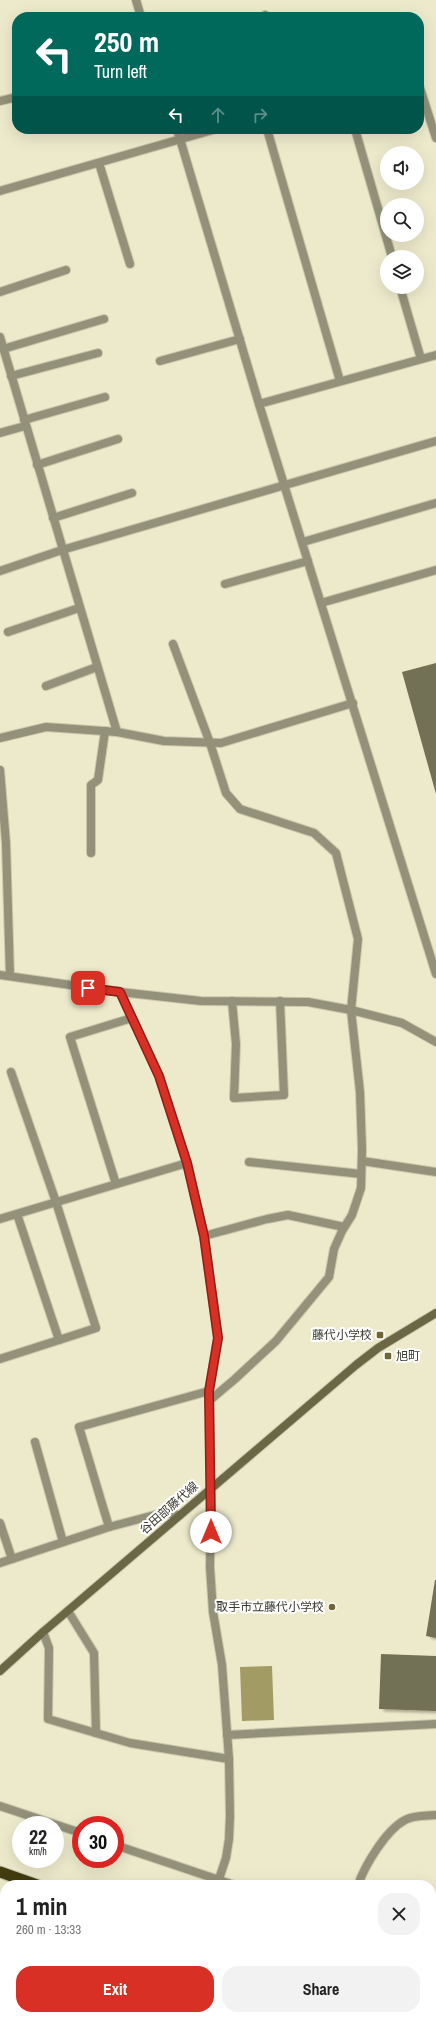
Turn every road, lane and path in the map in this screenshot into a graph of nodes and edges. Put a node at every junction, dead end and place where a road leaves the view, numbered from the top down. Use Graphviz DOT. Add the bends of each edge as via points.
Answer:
graph roads {
  1 [pos="136,0"];
  2 [pos="140,12"];
  3 [pos="12,98"];
  4 [pos="0,101"];
  5 [pos="424,101"];
  6 [pos="179,134"];
  7 [pos="200,134"];
  8 [pos="268,134"];
  9 [pos="356,134"];
  10 [pos="436,138"];
  11 [pos="181,140"];
  12 [pos="99,163"];
  13 [pos="0,191"];
  14 [pos="390,250"];
  15 [pos="130,264"];
  16 [pos="66,270"];
  17 [pos="0,292"];
  18 [pos="402,294"];
  19 [pos="104,319"];
  20 [pos="0,337"];
  21 [pos="240,339"];
  22 [pos="4,349"];
  23 [pos="98,353"];
  24 [pos="436,355"];
  25 [pos="421,359"];
  26 [pos="160,361"];
  27 [pos="11,376"];
  28 [pos="340,381"];
  29 [pos="105,397"];
  30 [pos="259,404"];
  31 [pos="24,423"];
  32 [pos="0,433"];
  33 [pos="118,439"];
  34 [pos="436,442"];
  35 [pos="37,465"];
  36 [pos="286,486"];
  37 [pos="132,494"];
  38 [pos="436,503"];
  39 [pos="52,518"];
  40 [pos="303,542"];
  41 [pos="62,550"];
  42 [pos="308,561"];
  43 [pos="436,570"];
  44 [pos="0,571"];
  45 [pos="225,584"];
  46 [pos="321,603"];
  47 [pos="79,608"];
  48 [pos="8,632"];
  49 [pos="173,644"];
  50 [pos="97,667"];
  51 [pos="46,686"];
  52 [pos="353,702"];
  53 [pos="105,731"];
  54 [pos="117,732"];
  55 [pos="0,738"];
  56 [pos="210,743"];
  57 [pos="0,770"];
  58 [pos="92,853"];
  59 [pos="436,974"];
  60 [pos="0,975"];
  61 [pos="10,976"];
  62 [pos="120,992"];
  63 [pos="232,1001"];
  64 [pos="280,1001"];
  65 [pos="351,1010"];
  66 [pos="132,1018"];
  67 [pos="436,1042"];
  68 [pos="12,1072"];
  69 [pos="362,1161"];
  70 [pos="248,1162"];
  71 [pos="187,1163"];
  72 [pos="436,1172"];
  73 [pos="361,1174"];
  74 [pos="116,1184"];
  75 [pos="56,1202"];
  76 [pos="17,1214"];
  77 [pos="0,1219"];
  78 [pos="344,1227"];
  79 [pos="204,1236"];
  80 [pos="436,1313"];
  81 [pos="59,1340"];
  82 [pos="0,1360"];
  83 [pos="209,1391"];
  84 [pos="209,1401"];
  85 [pos="35,1442"];
  86 [pos="211,1488"];
  87 [pos="180,1515"];
  88 [pos="0,1523"];
  89 [pos="109,1527"];
  90 [pos="63,1542"];
  91 [pos="12,1559"];
  92 [pos="0,1563"];
  93 [pos="68,1611"];
  94 [pos="43,1632"];
  95 [pos="0,1671"];
  96 [pos="436,1724"];
  97 [pos="96,1733"];
  98 [pos="227,1735"];
  99 [pos="229,1759"];
  100 [pos="0,1806"];
  101 [pos="436,1815"];
  102 [pos="72,1830"];
  103 [pos="124,1848"];
  104 [pos="0,1872"];
  105 [pos="23,1880"];
  106 [pos="212,1880"];
  107 [pos="219,1880"];
  108 [pos="360,1880"];
  1 -- 2 [label="street"];
  3 -- 4 [label="street"];
  5 -- 10 [label="street"];
  6 -- 11 [label="street"];
  7 -- 11 [label="street"];
  8 -- 28 [label="street"];
  9 -- 14 [label="street"];
  11 -- 12 [label="street"];
  11 -- 21 [label="street"];
  12 -- 13 [label="street"];
  12 -- 15 [label="street"];
  16 -- 17 [label="street"];
  18 -- 25 [label="street"];
  19 -- 22 [label="street"];
  20 -- 22 [label="street"];
  21 -- 26 [label="street"];
  21 -- 30 [label="street"];
  22 -- 27 [label="street"];
  23 -- 27 [label="street"];
  24 -- 25 [label="street"];
  25 -- 28 [label="street"];
  27 -- 31 [label="street"];
  28 -- 30 [label="street"];
  29 -- 31 [label="street"];
  30 -- 36 [label="street"];
  31 -- 32 [label="street"];
  31 -- 35 [label="street"];
  33 -- 35 [label="street"];
  34 -- 36 [label="street"];
  35 -- 39 [label="street"];
  36 -- 40 [label="street"];
  36 -- 41 [label="street"];
  37 -- 39 [label="street"];
  38 -- 40 [label="street"];
  39 -- 41 [label="street"];
  40 -- 42 [label="street"];
  41 -- 44 [label="street"];
  41 -- 47 [label="street"];
  42 -- 45 [label="street"];
  42 -- 46 [label="street"];
  43 -- 46 [label="street"];
  46 -- 52 [label="street"];
  47 -- 48 [label="street"];
  47 -- 50 [label="street"];
  49 -- 56 [label="street"];
  50 -- 51 [label="street"];
  50 -- 54 [label="street"];
  52 -- 56 [label="street" via="221,743"];
  52 -- 59 [label="street"];
  53 -- 54 [label="street"];
  53 -- 55 [label="street" via="46,727"];
  53 -- 58 [label="street" via="98,780 91,785"];
  54 -- 56 [label="street" via="164,741"];
  56 -- 65 [label="street" via="226,793 240,809 314,833 336,853 358,939"];
  57 -- 61 [label="street" via="6,843"];
  60 -- 61 [label="street"];
  61 -- 62 [label="street"];
  62 -- 63 [label="street" via="201,1001"];
  62 -- 66 [label="street"];
  63 -- 64 [label="street"];
  63 -- 64 [label="street" via="236,1044 234,1098 284,1095"];
  64 -- 65 [label="street" via="308,1002"];
  65 -- 67 [label="street" via="402,1023"];
  65 -- 69 [label="street" via="360,1099"];
  66 -- 71 [label="street" via="159,1076"];
  66 -- 74 [label="street" via="70,1037"];
  68 -- 75 [label="street"];
  69 -- 72 [label="street"];
  69 -- 73 [label="street"];
  70 -- 73 [label="street"];
  71 -- 74 [label="street"];
  71 -- 79 [label="street"];
  73 -- 78 [label="street" via="361,1188 352,1215"];
  74 -- 75 [label="street"];
  75 -- 76 [label="street"];
  75 -- 81 [label="street" via="96,1328"];
  76 -- 77 [label="street"];
  76 -- 81 [label="street"];
  78 -- 79 [label="street" via="288,1215 267,1218"];
  78 -- 84 [label="street" via="334,1249 329,1277 276,1341"];
  79 -- 83 [label="street" via="218,1338"];
  80 -- 86 [label="main road, 谷田部藤代線" via="378,1348"];
  81 -- 82 [label="street"];
  83 -- 84 [label="street"];
  83 -- 89 [label="street" via="79,1427"];
  84 -- 86 [label="street"];
  85 -- 90 [label="street"];
  86 -- 87 [label="main road, 谷田部藤代線"];
  86 -- 98 [label="street" via="210,1567 213,1612 222,1665"];
  87 -- 89 [label="street" via="162,1513"];
  87 -- 93 [label="main road, 谷田部藤代線"];
  88 -- 91 [label="street"];
  89 -- 90 [label="street"];
  90 -- 91 [label="street"];
  91 -- 92 [label="street"];
  93 -- 94 [label="main road, 谷田部藤代線"];
  93 -- 97 [label="street" via="94,1653"];
  94 -- 95 [label="main road, 谷田部藤代線"];
  94 -- 97 [label="street" via="49,1648 48,1718"];
  96 -- 98 [label="street"];
  97 -- 99 [label="street" via="130,1743"];
  98 -- 99 [label="street"];
  99 -- 107 [label="street" via="229,1839"];
  100 -- 102 [label="street"];
  101 -- 108 [label="street" via="406,1820 392,1830"];
  103 -- 106 [label="street"];
  104 -- 105 [label="highway"];
}
